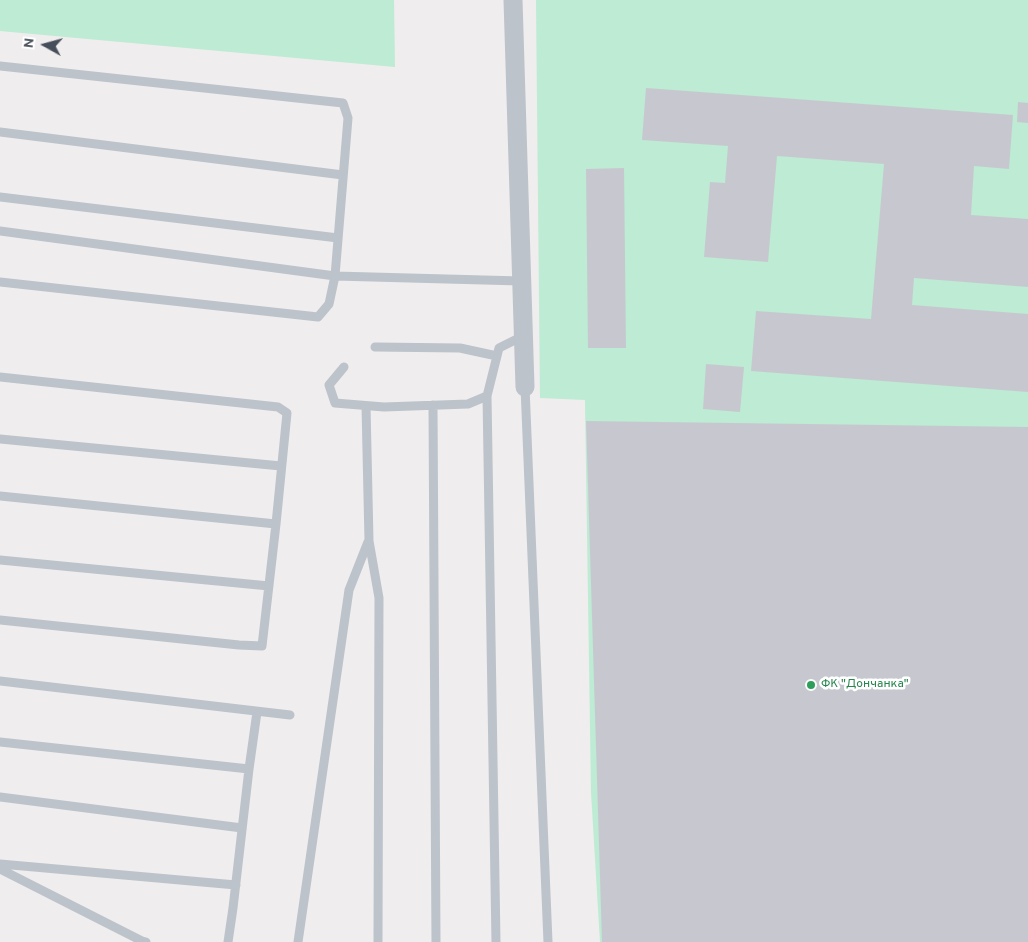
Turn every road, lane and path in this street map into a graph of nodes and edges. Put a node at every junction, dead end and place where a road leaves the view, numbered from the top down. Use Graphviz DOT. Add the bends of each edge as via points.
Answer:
graph roads {
  1 [pos="513,0"];
  2 [pos="0,66"];
  3 [pos="0,132"];
  4 [pos="344,175"];
  5 [pos="0,197"];
  6 [pos="0,231"];
  7 [pos="338,238"];
  8 [pos="334,276"];
  9 [pos="522,281"];
  10 [pos="0,282"];
  11 [pos="523,336"];
  12 [pos="375,347"];
  13 [pos="497,356"];
  14 [pos="344,367"];
  15 [pos="0,377"];
  16 [pos="524,387"];
  17 [pos="487,396"];
  18 [pos="433,405"];
  19 [pos="366,406"];
  20 [pos="0,439"];
  21 [pos="281,466"];
  22 [pos="0,496"];
  23 [pos="276,524"];
  24 [pos="369,542"];
  25 [pos="0,560"];
  26 [pos="269,586"];
  27 [pos="0,620"];
  28 [pos="0,681"];
  29 [pos="258,712"];
  30 [pos="290,715"];
  31 [pos="0,742"];
  32 [pos="249,770"];
  33 [pos="0,798"];
  34 [pos="242,828"];
  35 [pos="0,864"];
  36 [pos="0,869"];
  37 [pos="236,885"];
  38 [pos="146,942"];
  39 [pos="228,942"];
  40 [pos="298,942"];
  41 [pos="378,942"];
  42 [pos="436,942"];
  43 [pos="496,942"];
  44 [pos="548,942"];
  1 -- 9 [label="street"];
  2 -- 4 [label="lane" via="343,103 348,118"];
  3 -- 4 [label="lane"];
  4 -- 7 [label="lane"];
  5 -- 7 [label="lane"];
  6 -- 8 [label="lane"];
  7 -- 8 [label="lane"];
  8 -- 9 [label="lane"];
  8 -- 10 [label="lane" via="329,304 318,317"];
  9 -- 11 [label="street"];
  11 -- 13 [label="lane" via="499,348"];
  11 -- 16 [label="street"];
  12 -- 13 [label="lane" via="460,348"];
  13 -- 17 [label="lane"];
  14 -- 19 [label="lane" via="329,385 335,404"];
  15 -- 21 [label="lane" via="278,407 286,413"];
  16 -- 44 [label="lane"];
  17 -- 18 [label="lane" via="468,404"];
  17 -- 43 [label="lane"];
  18 -- 19 [label="lane"];
  18 -- 42 [label="lane"];
  19 -- 24 [label="lane"];
  20 -- 21 [label="lane"];
  21 -- 23 [label="lane"];
  22 -- 23 [label="lane"];
  23 -- 26 [label="lane"];
  24 -- 40 [label="lane" via="350,590"];
  24 -- 41 [label="lane" via="378,598"];
  25 -- 26 [label="lane"];
  26 -- 27 [label="lane" via="262,646"];
  28 -- 29 [label="lane"];
  29 -- 30 [label="lane"];
  29 -- 32 [label="lane"];
  31 -- 32 [label="lane"];
  32 -- 34 [label="lane"];
  33 -- 34 [label="lane"];
  34 -- 37 [label="lane"];
  35 -- 37 [label="lane"];
  36 -- 38 [label="lane"];
  37 -- 39 [label="lane"];
}
